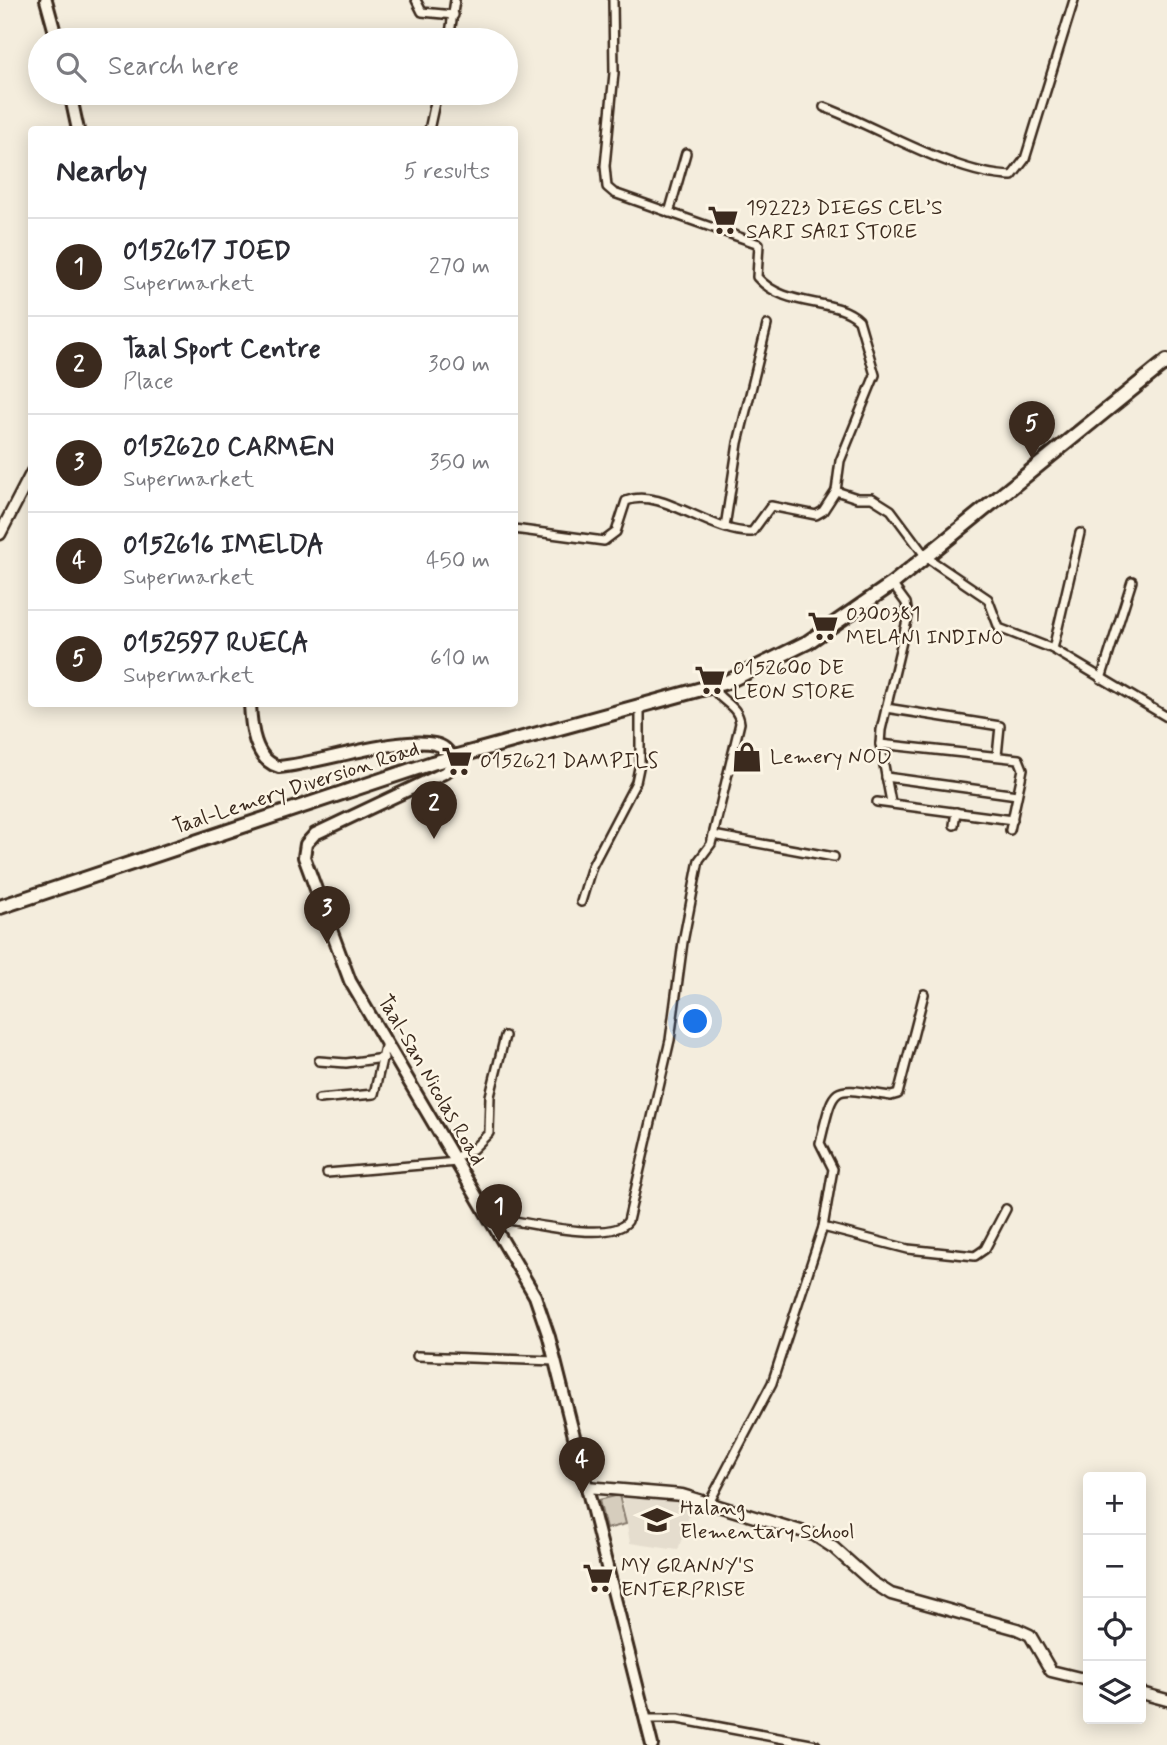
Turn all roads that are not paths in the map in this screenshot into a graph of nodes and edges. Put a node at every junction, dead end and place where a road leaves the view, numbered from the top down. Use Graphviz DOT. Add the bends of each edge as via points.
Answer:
graph roads {
  1 [pos="46,0"];
  2 [pos="416,0"];
  3 [pos="455,0"];
  4 [pos="613,0"];
  5 [pos="1074,0"];
  6 [pos="454,15"];
  7 [pos="54,28"];
  8 [pos="451,28"];
  9 [pos="72,105"];
  10 [pos="434,105"];
  11 [pos="824,107"];
  12 [pos="77,126"];
  13 [pos="430,126"];
  14 [pos="686,153"];
  15 [pos="669,213"];
  16 [pos="767,325"];
  17 [pos="1167,361"];
  18 [pos="28,480"];
  19 [pos="836,491"];
  20 [pos="725,527"];
  21 [pos="518,530"];
  22 [pos="1080,533"];
  23 [pos="0,534"];
  24 [pos="926,557"];
  25 [pos="1132,581"];
  26 [pos="892,584"];
  27 [pos="1053,649"];
  28 [pos="1101,679"];
  29 [pos="712,686"];
  30 [pos="250,707"];
  31 [pos="640,708"];
  32 [pos="886,708"];
  33 [pos="1167,717"];
  34 [pos="880,744"];
  35 [pos="997,756"];
  36 [pos="452,757"];
  37 [pos="886,777"];
  38 [pos="1017,795"];
  39 [pos="877,802"];
  40 [pos="891,802"];
  41 [pos="956,812"];
  42 [pos="1013,820"];
  43 [pos="954,825"];
  44 [pos="1010,830"];
  45 [pos="713,835"];
  46 [pos="834,857"];
  47 [pos="581,902"];
  48 [pos="0,907"];
  49 [pos="924,994"];
  50 [pos="506,1036"];
  51 [pos="387,1041"];
  52 [pos="384,1058"];
  53 [pos="320,1061"];
  54 [pos="319,1099"];
  55 [pos="455,1160"];
  56 [pos="327,1173"];
  57 [pos="1006,1209"];
  58 [pos="488,1216"];
  59 [pos="823,1227"];
  60 [pos="417,1356"];
  61 [pos="555,1361"];
  62 [pos="587,1487"];
  63 [pos="709,1503"];
  64 [pos="1083,1679"];
  65 [pos="1146,1694"];
  66 [pos="1167,1700"];
  67 [pos="645,1720"];
  68 [pos="652,1745"];
  69 [pos="816,1745"];
  1 -- 7 [label="main road"];
  2 -- 6 [label="street" via="422,12"];
  3 -- 6 [label="street"];
  4 -- 15 [label="street" via="607,187"];
  5 -- 11 [label="street" via="1025,159 1012,176 929,154"];
  6 -- 8 [label="street"];
  9 -- 12 [label="main road"];
  10 -- 13 [label="street"];
  14 -- 15 [label="street"];
  15 -- 19 [label="street" via="759,244 757,277 777,294 859,320 875,374 840,461"];
  16 -- 20 [label="street" via="738,443"];
  17 -- 24 [label="main road, Taal-Lemery Diversion Road"];
  18 -- 23 [label="street"];
  19 -- 20 [label="street" via="816,515 771,506 752,532"];
  19 -- 24 [label="street" via="872,498 891,510"];
  20 -- 21 [label="street" via="652,499 632,499 622,507 616,532 604,541"];
  22 -- 27 [label="street"];
  24 -- 26 [label="main road, Taal-Lemery Diversion Road"];
  24 -- 27 [label="street" via="988,599 999,628"];
  25 -- 28 [label="street"];
  26 -- 29 [label="main road, Taal-Lemery Diversion Road" via="785,655"];
  26 -- 32 [label="street" via="906,603 908,616"];
  27 -- 28 [label="street"];
  28 -- 33 [label="street"];
  29 -- 31 [label="main road, Taal-Lemery Diversion Road"];
  29 -- 45 [label="street" via="716,695 736,710 740,723"];
  30 -- 36 [label="main road" via="253,733 268,764 279,766 403,745 434,744 446,748"];
  31 -- 36 [label="main road, Taal-Lemery Diversion Road"];
  31 -- 47 [label="street" via="636,782 592,866"];
  32 -- 34 [label="street"];
  32 -- 35 [label="street" via="1000,726"];
  34 -- 35 [label="street"];
  34 -- 37 [label="street"];
  35 -- 38 [label="street" via="1021,761"];
  36 -- 48 [label="main road, Taal-Lemery Diversion Road"];
  36 -- 51 [label="main road, Taal-San Nicolas Road" via="444,773 316,834 304,850 350,981"];
  37 -- 38 [label="street"];
  37 -- 40 [label="street"];
  38 -- 42 [label="street"];
  39 -- 40 [label="street"];
  40 -- 41 [label="street"];
  41 -- 42 [label="street"];
  41 -- 43 [label="street"];
  42 -- 44 [label="street"];
  45 -- 46 [label="street"];
  45 -- 58 [label="street" via="699,860 670,1040 628,1221 618,1230 593,1233"];
  49 -- 59 [label="street" via="898,1094 844,1089 830,1100 820,1143 833,1169"];
  50 -- 55 [label="street" via="490,1096 489,1133"];
  51 -- 52 [label="street"];
  51 -- 55 [label="main road, Taal-San Nicolas Road"];
  52 -- 53 [label="street"];
  52 -- 54 [label="street" via="374,1094"];
  55 -- 56 [label="street"];
  55 -- 58 [label="main road, Taal-San Nicolas Road"];
  57 -- 59 [label="street" via="985,1249 975,1256 908,1249"];
  58 -- 61 [label="main road, Taal-San Nicolas Road" via="535,1296"];
  59 -- 63 [label="street" via="772,1383"];
  60 -- 61 [label="street"];
  61 -- 62 [label="main road, Taal-San Nicolas Road"];
  62 -- 63 [label="street" via="682,1495"];
  62 -- 67 [label="main road, Taal-San Nicolas Road"];
  63 -- 64 [label="street" via="814,1535 891,1594 1030,1635 1051,1671"];
  65 -- 66 [label="street"];
  67 -- 68 [label="main road, Taal-San Nicolas Road"];
  67 -- 69 [label="street" via="678,1719"];
}
